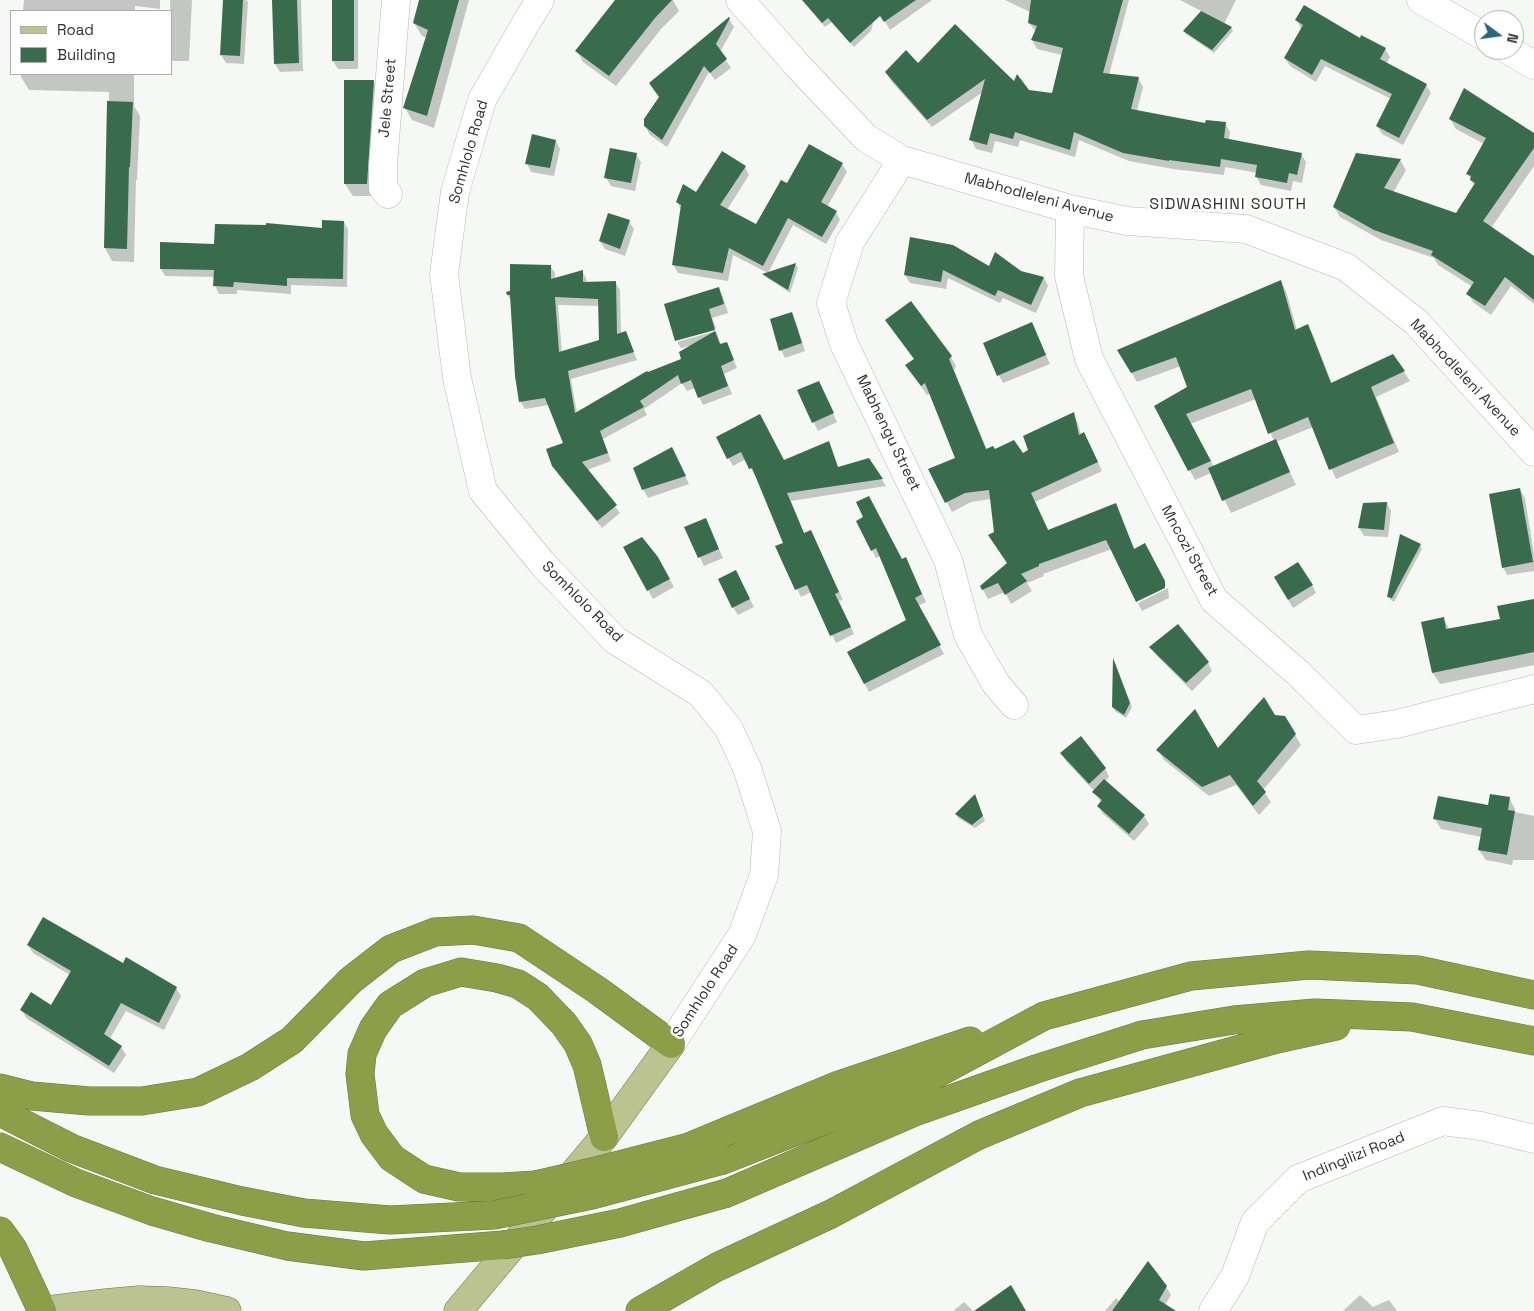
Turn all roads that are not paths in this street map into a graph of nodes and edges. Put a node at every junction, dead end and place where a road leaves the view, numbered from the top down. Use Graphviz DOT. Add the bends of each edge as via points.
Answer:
graph roads {
  1 [pos="396,0"];
  2 [pos="540,0"];
  3 [pos="740,0"];
  4 [pos="1421,0"];
  5 [pos="1474,30"];
  6 [pos="902,160"];
  7 [pos="388,194"];
  8 [pos="1070,209"];
  9 [pos="1534,452"];
  10 [pos="1534,689"];
  11 [pos="1014,705"];
  12 [pos="1534,995"];
  13 [pos="1044,1016"];
  14 [pos="1377,1016"];
  15 [pos="1534,1041"];
  16 [pos="671,1044"];
  17 [pos="0,1088"];
  18 [pos="0,1112"];
  19 [pos="604,1136"];
  20 [pos="1534,1139"];
  21 [pos="0,1146"];
  22 [pos="0,1230"];
  23 [pos="455,1308"];
  24 [pos="41,1311"];
  25 [pos="227,1311"];
  26 [pos="640,1311"];
  27 [pos="1213,1311"];
  1 -- 7 [label="street, Jele Street" via="383,165 383,188"];
  2 -- 16 [label="street, Somhlolo Road" via="482,100 455,192 444,274 457,378 484,491 542,563 616,640 701,694 729,729 747,768 767,831 764,875 742,935"];
  3 -- 6 [label="street, Mabhodleleni Avenue" via="866,138"];
  4 -- 5 [label="street"];
  6 -- 8 [label="street, Mabhodleleni Avenue"];
  6 -- 11 [label="street, Mabhengu Street" via="850,242 832,303 844,344 948,560 968,635 996,684"];
  8 -- 9 [label="street, Mabhodleleni Avenue" via="1127,221 1246,229 1346,267 1416,322"];
  8 -- 10 [label="street, Mncozi Street" via="1069,276 1089,359 1214,600 1298,673 1356,730 1397,724"];
  12 -- 13 [label="highway" via="1418,970 1309,965 1191,976"];
  13 -- 18 [label="highway, bridge" via="919,1083 723,1160 592,1195 494,1215 390,1220 304,1213 242,1201 155,1180 71,1148"];
  13 -- 19 [label="highway, bridge" via="839,1085 689,1147 536,1185 503,1187 459,1187 424,1179 392,1158 365,1115 360,1074 362,1054 373,1029 390,1005 425,983 461,972 518,984 538,997 578,1044 587,1065"];
  14 -- 15 [label="highway" via="1412,1017"];
  14 -- 21 [label="highway, bridge" via="1282,1016 1142,1035 917,1111 727,1193 620,1223 504,1246 364,1256 288,1246 152,1212 76,1183"];
  14 -- 26 [label="highway" via="1277,1039 1080,1093 979,1135 831,1214 717,1267"];
  16 -- 17 [label="highway" via="519,938 473,930 435,932 391,949 351,980 292,1040 250,1067 198,1092 142,1101 89,1101 32,1096"];
  16 -- 19 [label="main road, Somhlolo Road"];
  19 -- 23 [label="main road, Somhlolo Road"];
  20 -- 27 [label="street, Indingilizi Road" via="1443,1121 1298,1179 1255,1222 1235,1276"];
  22 -- 24 [label="highway" via="13,1249"];
  24 -- 25 [label="main road" via="148,1300 196,1304"];
}
